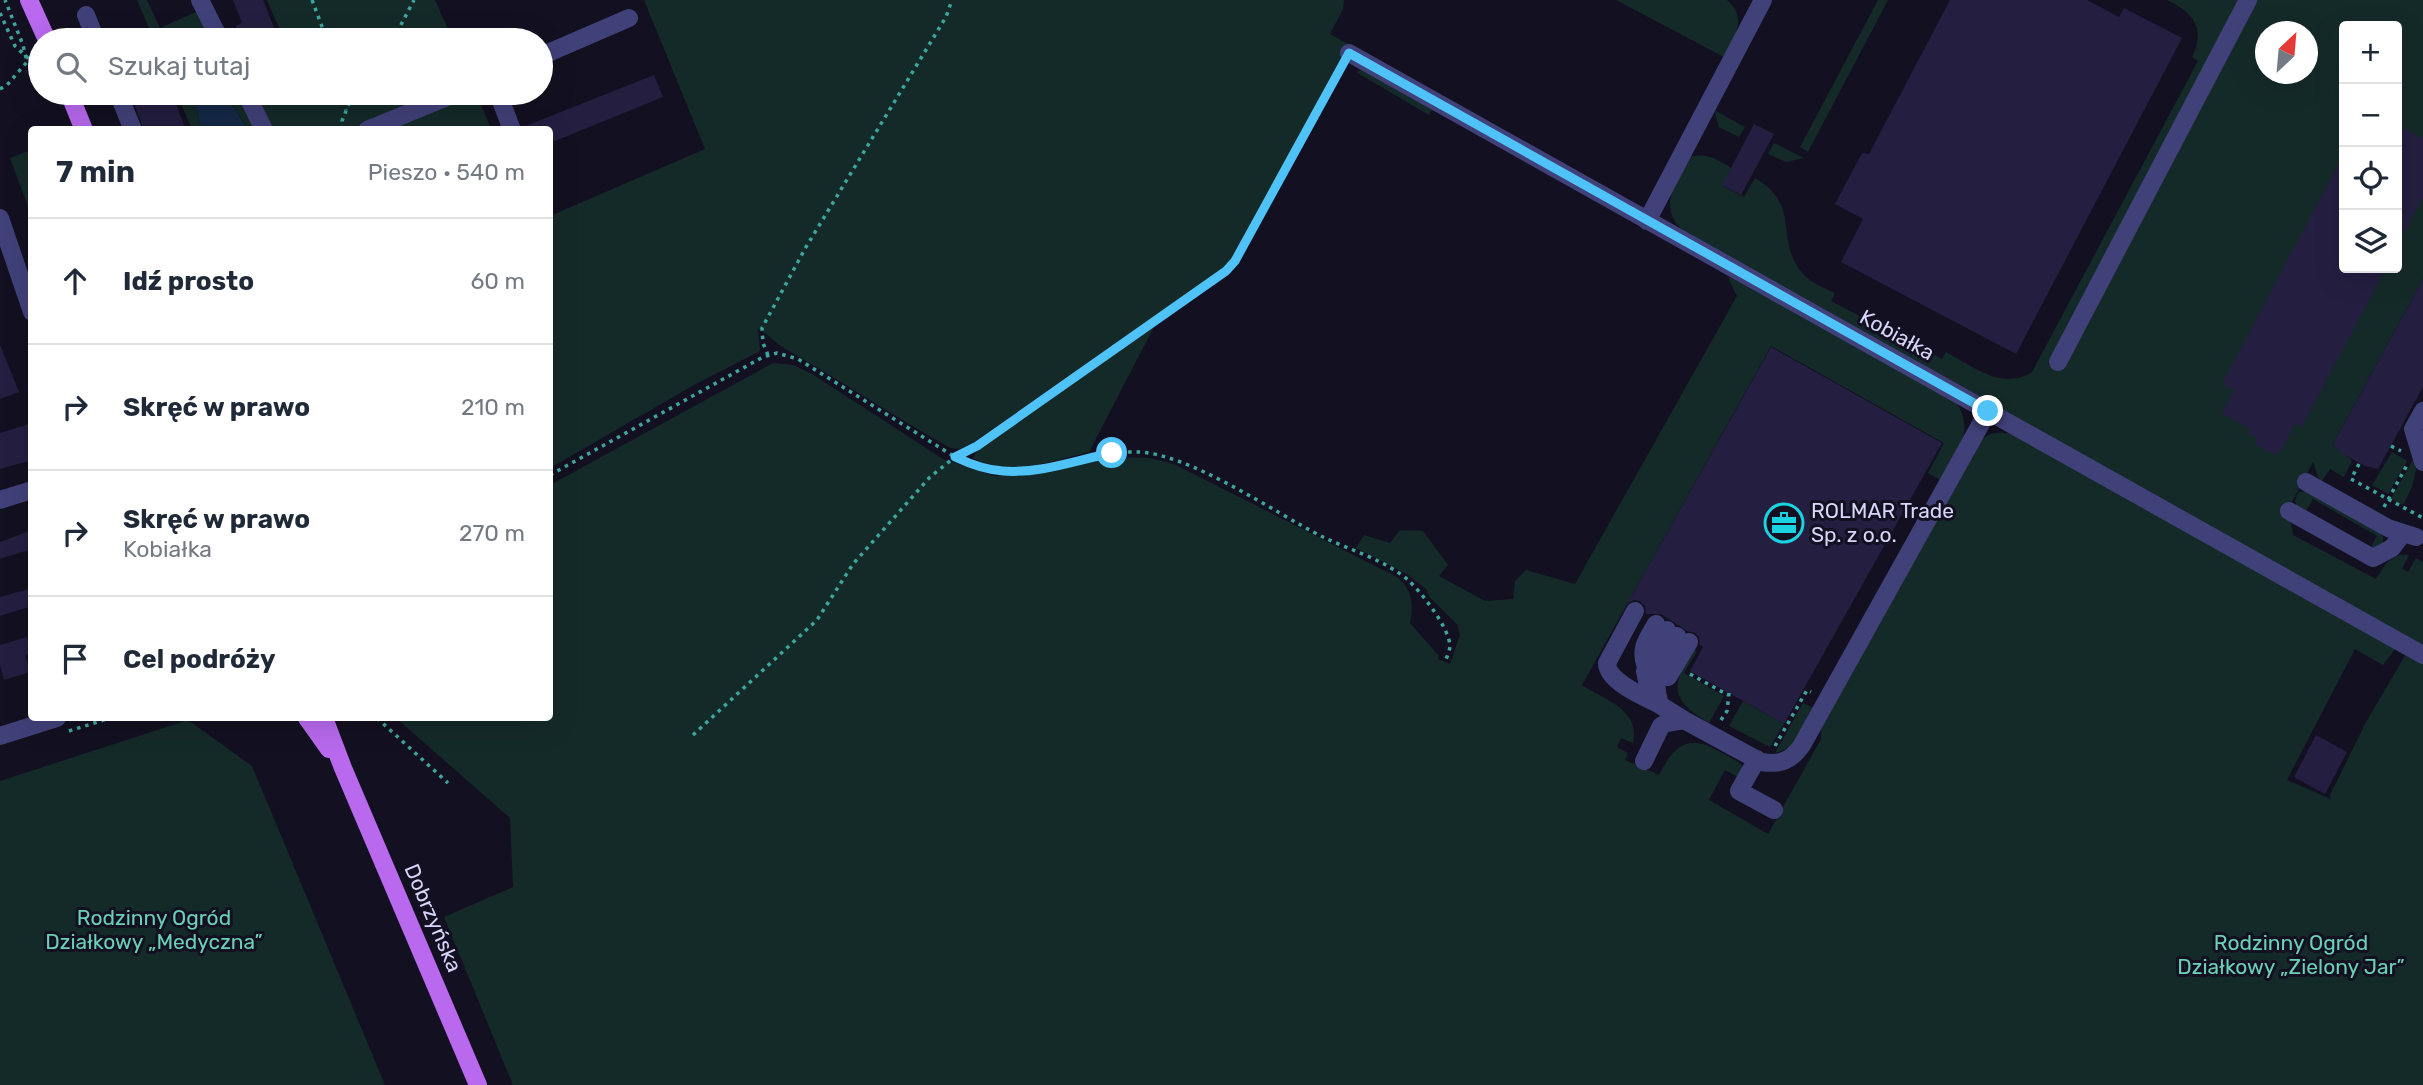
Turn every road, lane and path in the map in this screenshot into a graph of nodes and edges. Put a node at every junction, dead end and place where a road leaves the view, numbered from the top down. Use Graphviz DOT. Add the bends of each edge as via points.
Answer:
graph roads {
  1 [pos="5,0"];
  2 [pos="29,0"];
  3 [pos="200,0"];
  4 [pos="312,0"];
  5 [pos="414,0"];
  6 [pos="952,0"];
  7 [pos="2248,0"];
  8 [pos="1755,3"];
  9 [pos="0,13"];
  10 [pos="86,15"];
  11 [pos="629,18"];
  12 [pos="42,28"];
  13 [pos="91,28"];
  14 [pos="214,28"];
  15 [pos="322,28"];
  16 [pos="399,28"];
  17 [pos="553,51"];
  18 [pos="1349,53"];
  19 [pos="26,55"];
  20 [pos="0,89"];
  21 [pos="74,105"];
  22 [pos="123,105"];
  23 [pos="252,105"];
  24 [pos="345,105"];
  25 [pos="348,105"];
  26 [pos="428,105"];
  27 [pos="503,105"];
  28 [pos="346,110"];
  29 [pos="82,126"];
  30 [pos="131,126"];
  31 [pos="262,126"];
  32 [pos="343,126"];
  33 [pos="377,126"];
  34 [pos="510,126"];
  35 [pos="0,218"];
  36 [pos="1647,221"];
  37 [pos="28,300"];
  38 [pos="768,356"];
  39 [pos="2058,362"];
  40 [pos="1988,411"];
  41 [pos="2423,411"];
  42 [pos="2421,454"];
  43 [pos="955,457"];
  44 [pos="2359,464"];
  45 [pos="553,473"];
  46 [pos="2306,482"];
  47 [pos="28,491"];
  48 [pos="2388,499"];
  49 [pos="0,500"];
  50 [pos="2290,511"];
  51 [pos="2376,521"];
  52 [pos="2417,530"];
  53 [pos="1635,611"];
  54 [pos="1672,633"];
  55 [pos="2423,654"];
  56 [pos="1445,662"];
  57 [pos="1687,673"];
  58 [pos="1819,697"];
  59 [pos="1659,700"];
  60 [pos="1684,720"];
  61 [pos="48,721"];
  62 [pos="309,721"];
  63 [pos="325,721"];
  64 [pos="380,721"];
  65 [pos="1719,725"];
  66 [pos="693,735"];
  67 [pos="0,736"];
  68 [pos="1763,755"];
  69 [pos="1644,761"];
  70 [pos="343,768"];
  71 [pos="448,783"];
  72 [pos="1774,810"];
  73 [pos="478,1085"];
  1 -- 19 [label="path"];
  2 -- 12 [label="main road"];
  3 -- 14 [label="street"];
  4 -- 15 [label="path"];
  5 -- 16 [label="path"];
  6 -- 38 [label="path" via="762,328"];
  7 -- 39 [label="street"];
  8 -- 36 [label="street"];
  9 -- 19 [label="path" via="15,46"];
  10 -- 13 [label="street"];
  11 -- 17 [label="street"];
  18 -- 36 [label="street, Kobiałka"];
  18 -- 43 [label="path" via="1226,271"];
  19 -- 20 [label="path" via="27,62"];
  21 -- 29 [label="main road"];
  22 -- 30 [label="street"];
  23 -- 31 [label="street"];
  24 -- 28 [label="path"];
  25 -- 28 [label="path"];
  26 -- 33 [label="street"];
  27 -- 34 [label="street"];
  28 -- 32 [label="path"];
  35 -- 37 [label="street"];
  36 -- 40 [label="street, Kobiałka"];
  38 -- 43 [label="path" via="777,353 798,359"];
  38 -- 45 [label="path"];
  40 -- 55 [label="street, Kobiałka"];
  40 -- 68 [label="street" via="1797,753 1772,764"];
  41 -- 42 [label="street" via="2413,429"];
  42 -- 48 [label="path"];
  43 -- 56 [label="path" via="1003,471 1139,452 1193,467 1409,581 1448,638"];
  43 -- 66 [label="path" via="930,477 853,564 817,620"];
  44 -- 48 [label="path" via="2351,479"];
  46 -- 51 [label="street"];
  47 -- 49 [label="street"];
  48 -- 51 [label="path"];
  48 -- 52 [label="path"];
  50 -- 52 [label="street" via="2373,558"];
  51 -- 52 [label="street"];
  53 -- 59 [label="street" via="1606,668 1618,681"];
  54 -- 59 [label="street" via="1655,682"];
  54 -- 59 [label="street" via="1643,648 1647,681"];
  54 -- 60 [label="street" via="1666,687 1671,705"];
  57 -- 65 [label="path" via="1729,694"];
  58 -- 68 [label="path" via="1807,690 1773,750"];
  59 -- 60 [label="street"];
  60 -- 68 [label="street"];
  60 -- 69 [label="street" via="1661,726"];
  61 -- 67 [label="street"];
  62 -- 70 [label="main road, Dobrzyńska"];
  63 -- 70 [label="main road, Dobrzyńska"];
  64 -- 71 [label="path"];
  68 -- 72 [label="street" via="1732,787"];
  70 -- 73 [label="main road, Dobrzyńska"];
}
